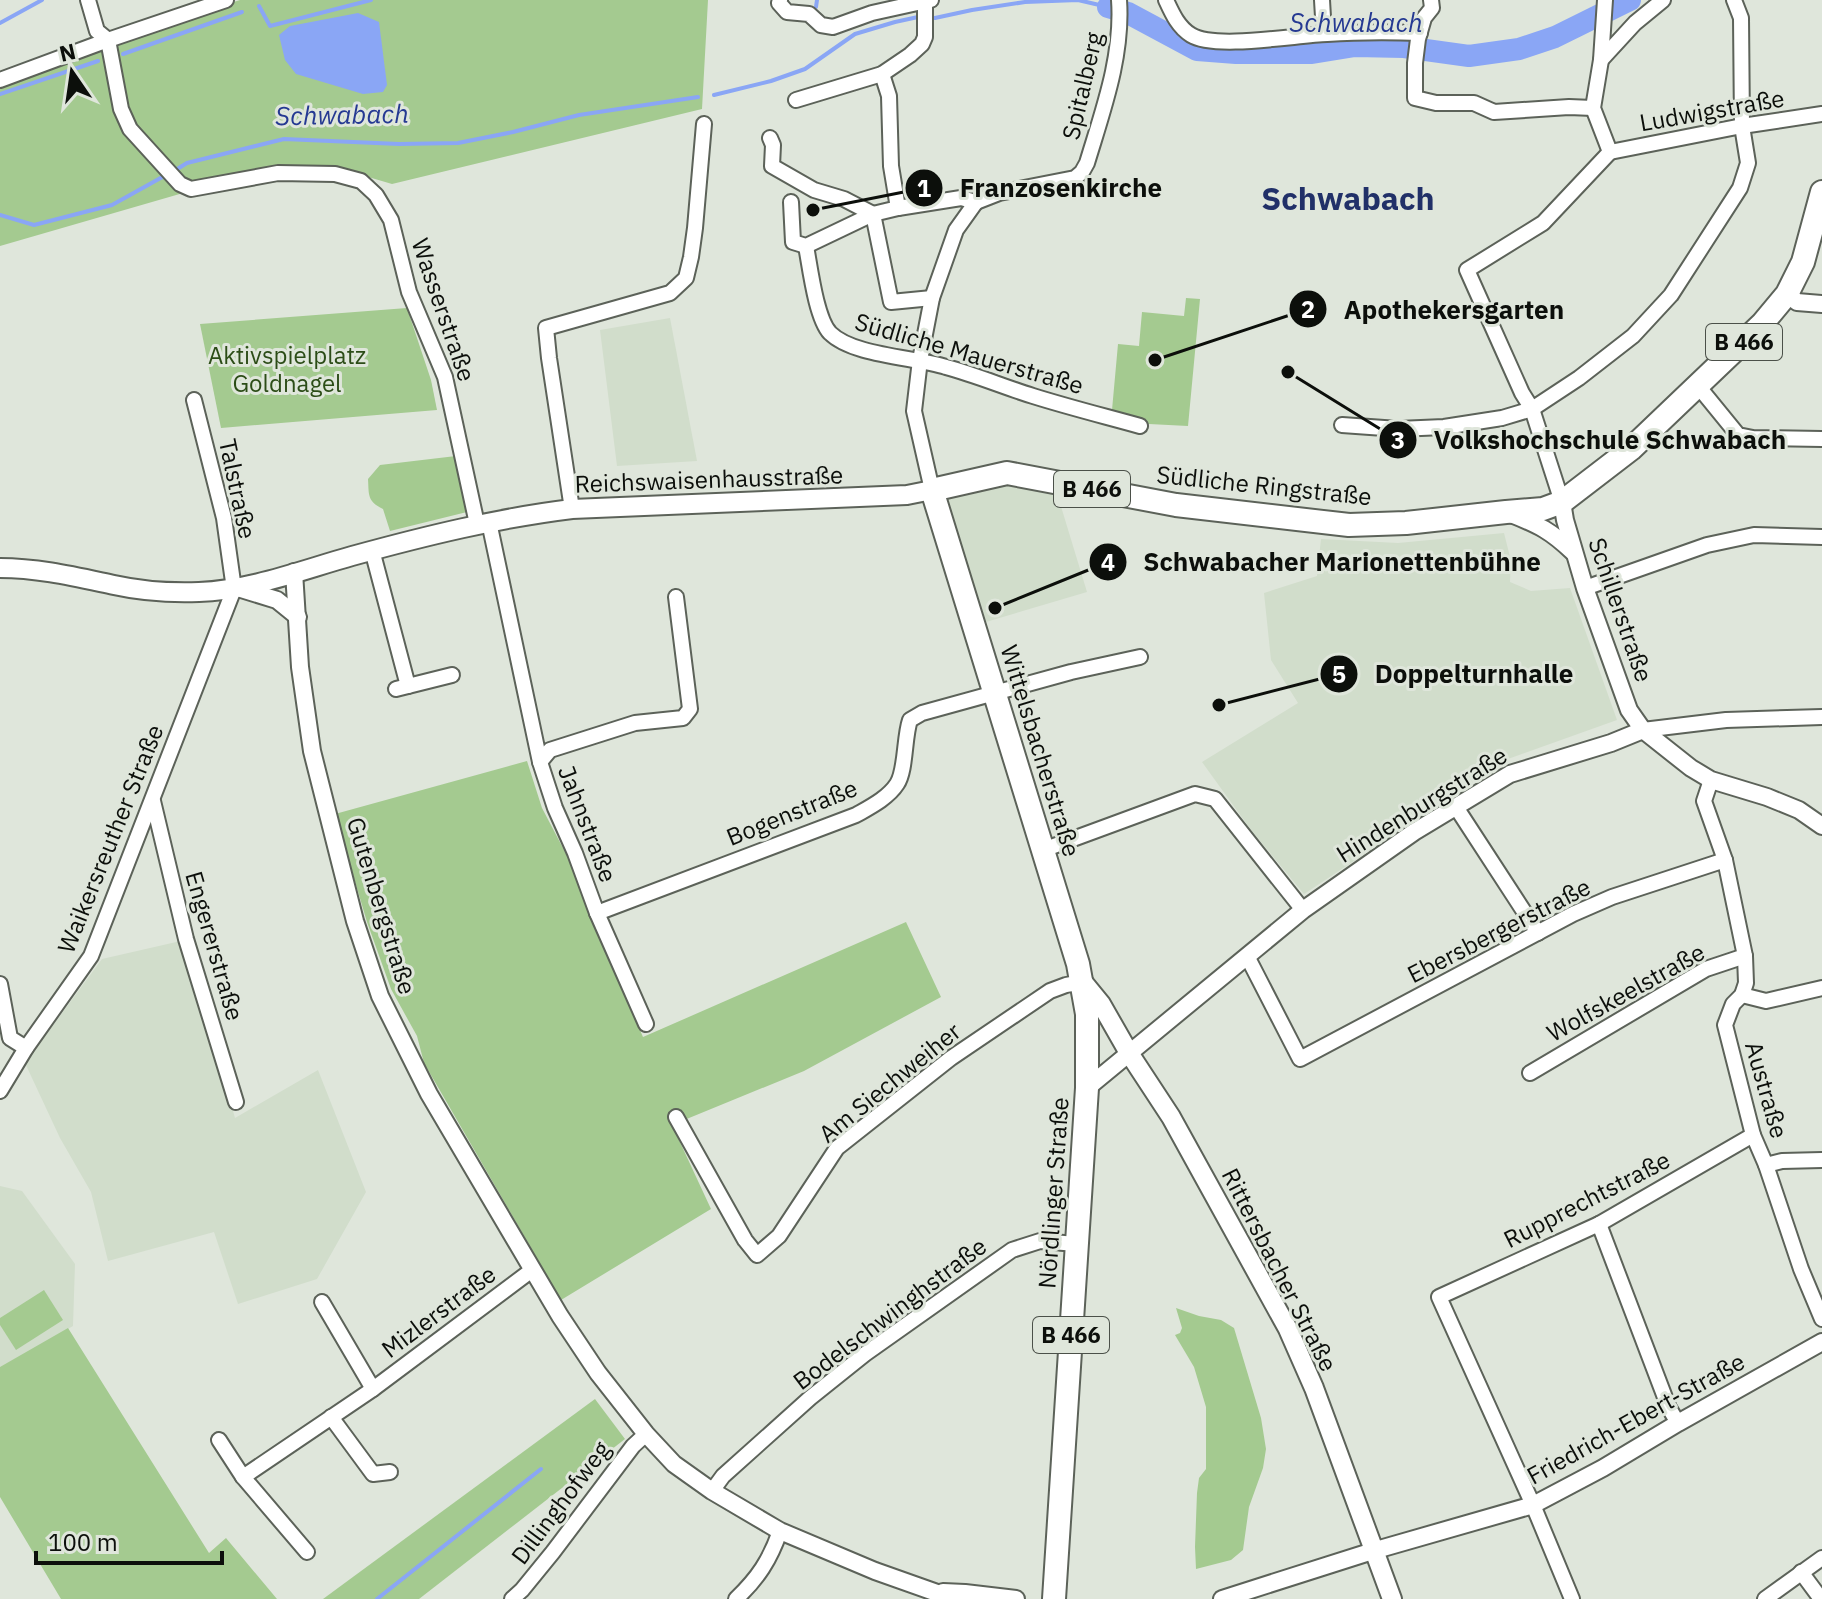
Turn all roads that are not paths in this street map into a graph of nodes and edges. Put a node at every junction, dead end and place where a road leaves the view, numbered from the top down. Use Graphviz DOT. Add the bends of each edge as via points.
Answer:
graph roads {
  1 [pos="88,0"];
  2 [pos="226,0"];
  3 [pos="1119,0"];
  4 [pos="1166,0"];
  5 [pos="1322,0"];
  6 [pos="1431,0"];
  7 [pos="1605,0"];
  8 [pos="1663,0"];
  9 [pos="1734,0"];
  10 [pos="926,2"];
  11 [pos="783,6"];
  12 [pos="810,7"];
  13 [pos="1324,34"];
  14 [pos="1419,36"];
  15 [pos="108,40"];
  16 [pos="1602,53"];
  17 [pos="882,74"];
  18 [pos="0,80"];
  19 [pos="796,100"];
  20 [pos="1593,108"];
  21 [pos="1822,114"];
  22 [pos="704,124"];
  23 [pos="1742,126"];
  24 [pos="770,138"];
  25 [pos="1610,152"];
  26 [pos="1822,192"];
  27 [pos="791,202"];
  28 [pos="976,202"];
  29 [pos="898,208"];
  30 [pos="873,214"];
  31 [pos="806,246"];
  32 [pos="1787,294"];
  33 [pos="932,298"];
  34 [pos="1822,304"];
  35 [pos="920,360"];
  36 [pos="1698,386"];
  37 [pos="194,400"];
  38 [pos="1532,409"];
  39 [pos="1342,425"];
  40 [pos="1140,426"];
  41 [pos="1822,439"];
  42 [pos="932,490"];
  43 [pos="1562,502"];
  44 [pos="572,509"];
  45 [pos="1506,512"];
  46 [pos="483,523"];
  47 [pos="1822,537"];
  48 [pos="372,550"];
  49 [pos="1574,553"];
  50 [pos="0,568"];
  51 [pos="294,572"];
  52 [pos="236,588"];
  53 [pos="1585,588"];
  54 [pos="676,597"];
  55 [pos="298,617"];
  56 [pos="1140,657"];
  57 [pos="452,675"];
  58 [pos="996,693"];
  59 [pos="1822,717"];
  60 [pos="1643,730"];
  61 [pos="540,762"];
  62 [pos="1711,780"];
  63 [pos="153,801"];
  64 [pos="1456,807"];
  65 [pos="1822,826"];
  66 [pos="1043,850"];
  67 [pos="1725,860"];
  68 [pos="1303,910"];
  69 [pos="597,913"];
  70 [pos="1538,933"];
  71 [pos="1247,956"];
  72 [pos="1745,956"];
  73 [pos="1083,982"];
  74 [pos="0,984"];
  75 [pos="1822,988"];
  76 [pos="1742,995"];
  77 [pos="2,1011"];
  78 [pos="646,1024"];
  79 [pos="26,1048"];
  80 [pos="1129,1053"];
  81 [pos="1530,1073"];
  82 [pos="1087,1088"];
  83 [pos="0,1091"];
  84 [pos="236,1102"];
  85 [pos="676,1117"];
  86 [pos="1753,1135"];
  87 [pos="1822,1160"];
  88 [pos="1766,1165"];
  89 [pos="1599,1224"];
  90 [pos="1076,1244"];
  91 [pos="532,1270"];
  92 [pos="322,1302"];
  93 [pos="1822,1319"];
  94 [pos="1822,1342"];
  95 [pos="373,1389"];
  96 [pos="331,1417"];
  97 [pos="1678,1423"];
  98 [pos="646,1434"];
  99 [pos="219,1440"];
  100 [pos="390,1472"];
  101 [pos="243,1477"];
  102 [pos="712,1491"];
  103 [pos="1533,1505"];
  104 [pos="780,1531"];
  105 [pos="1376,1550"];
  106 [pos="307,1552"];
  107 [pos="1822,1558"];
  108 [pos="1801,1572"];
  109 [pos="937,1592"];
  110 [pos="520,1596"];
  111 [pos="736,1599"];
  112 [pos="954,1599"];
  113 [pos="1016,1599"];
  114 [pos="1054,1599"];
  115 [pos="1222,1599"];
  116 [pos="1392,1599"];
  117 [pos="1572,1599"];
  118 [pos="1765,1599"];
  119 [pos="1821,1599"];
  1 -- 15 [label="street, Wasserstraße" via="97,31"];
  2 -- 15 [label="street"];
  3 -- 28 [label="street, Spitalberg" via="1114,69 1082,172"];
  4 -- 13 [label="street" via="1176,21 1208,41"];
  5 -- 13 [label="street"];
  6 -- 14 [label="street"];
  7 -- 16 [label="street"];
  8 -- 16 [label="street"];
  9 -- 23 [label="street" via="1741,18"];
  10 -- 12 [label="street" via="833,27 821,25"];
  10 -- 17 [label="street" via="922,44"];
  11 -- 12 [label="street"];
  13 -- 14 [label="street"];
  14 -- 20 [label="street" via="1415,98 1474,103 1494,112"];
  15 -- 18 [label="street"];
  15 -- 46 [label="street, Wasserstraße" via="130,129 180,184 191,189 278,173 335,174 361,181 376,195 391,220 409,292 445,377"];
  16 -- 20 [label="street"];
  17 -- 19 [label="street"];
  17 -- 29 [label="street" via="889,96"];
  20 -- 25 [label="street"];
  21 -- 23 [label="street, Ludwigstraße"];
  22 -- 44 [label="street" via="686,278 670,293 546,328"];
  23 -- 25 [label="street, Ludwigstraße"];
  23 -- 38 [label="street" via="1748,163 1740,188 1671,295 1633,336"];
  24 -- 30 [label="street" via="772,166"];
  25 -- 38 [label="street" via="1543,223 1467,270"];
  26 -- 32 [label="main road, Südliche Ringstraße / B 466" via="1803,262"];
  27 -- 31 [label="street, Südliche Mauerstraße" via="793,242"];
  28 -- 29 [label="street" via="961,198"];
  28 -- 33 [label="street" via="956,230"];
  29 -- 30 [label="street"];
  30 -- 31 [label="street"];
  30 -- 33 [label="street" via="891,302"];
  31 -- 35 [label="street, Südliche Mauerstraße" via="823,325 833,336 891,357"];
  32 -- 34 [label="street" via="1797,302"];
  32 -- 36 [label="main road, Südliche Ringstraße / B 466"];
  33 -- 35 [label="street"];
  35 -- 40 [label="street, Südliche Mauerstraße"];
  35 -- 42 [label="street" via="914,411"];
  36 -- 41 [label="street" via="1738,435"];
  36 -- 43 [label="main road, Südliche Ringstraße / B 466" via="1631,449"];
  37 -- 52 [label="street, Talstraße"];
  38 -- 39 [label="street" via="1444,427"];
  38 -- 43 [label="street"];
  42 -- 44 [label="main road, Reichswaisenhausstraße"];
  42 -- 45 [label="main road, Südliche Ringstraße / B 466" via="1007,473 1176,505 1349,525"];
  42 -- 58 [label="main road, Wittelsbacherstraße / B 466"];
  43 -- 45 [label="main road, Südliche Ringstraße / B 466"];
  43 -- 49 [label="street, Schillerstraße"];
  44 -- 46 [label="main road, Reichswaisenhausstraße"];
  45 -- 49 [label="street" via="1554,534"];
  46 -- 48 [label="main road, Reichswaisenhausstraße"];
  46 -- 61 [label="street"];
  47 -- 53 [label="street" via="1754,535 1707,545"];
  48 -- 51 [label="main road, Reichswaisenhausstraße"];
  48 -- 57 [label="street" via="402,688"];
  49 -- 53 [label="street, Schillerstraße"];
  50 -- 52 [label="main road, Reichswaisenhausstraße" via="160,591"];
  51 -- 52 [label="main road, Reichswaisenhausstraße"];
  51 -- 55 [label="street, Gutenbergstraße"];
  52 -- 55 [label="street" via="277,600"];
  52 -- 63 [label="street, Waikersreuther Straße"];
  53 -- 60 [label="street, Schillerstraße" via="1629,710"];
  54 -- 61 [label="street, Jahnstraße" via="690,709 683,718 635,723 550,750"];
  55 -- 91 [label="street, Gutenbergstraße" via="312,751 355,921 380,996 429,1094"];
  56 -- 58 [label="street"];
  58 -- 66 [label="main road, Wittelsbacherstraße / B 466"];
  58 -- 69 [label="street, Bogenstraße" via="910,720 897,785 856,815"];
  59 -- 60 [label="street"];
  60 -- 62 [label="street"];
  60 -- 64 [label="street, Hindenburgstraße" via="1510,774"];
  61 -- 69 [label="street, Jahnstraße"];
  62 -- 65 [label="street" via="1799,810"];
  62 -- 67 [label="street, Austraße" via="1704,801"];
  63 -- 79 [label="street, Waikersreuther Straße" via="91,956"];
  63 -- 84 [label="street, Engererstraße" via="186,939"];
  64 -- 68 [label="street, Hindenburgstraße"];
  64 -- 70 [label="street"];
  66 -- 68 [label="street" via="1195,794 1215,799"];
  66 -- 73 [label="main road, Wittelsbacherstraße / B 466"];
  67 -- 70 [label="street, Ebersbergerstraße" via="1612,897"];
  67 -- 72 [label="street, Austraße"];
  68 -- 71 [label="street, Hindenburgstraße"];
  69 -- 78 [label="street, Jahnstraße"];
  70 -- 71 [label="street, Ebersbergerstraße" via="1300,1059"];
  71 -- 80 [label="street, Hindenburgstraße"];
  72 -- 76 [label="street, Austraße"];
  72 -- 81 [label="street, Wolfskeelstraße" via="1706,969"];
  73 -- 80 [label="main road, Rittersbacher Straße"];
  73 -- 82 [label="main road, Nördlinger Straße / B 466"];
  73 -- 85 [label="street, Am Siechweiher" via="1050,991 951,1058 837,1148 779,1236 757,1255"];
  74 -- 77 [label="street"];
  75 -- 76 [label="street" via="1766,1001"];
  76 -- 86 [label="street, Austraße" via="1725,1025"];
  77 -- 79 [label="street" via="10,1038"];
  79 -- 83 [label="street, Waikersreuther Straße"];
  80 -- 82 [label="street, Hindenburgstraße"];
  80 -- 105 [label="main road, Rittersbacher Straße" via="1171,1117 1288,1329"];
  82 -- 90 [label="main road, Nördlinger Straße / B 466"];
  86 -- 88 [label="street, Austraße"];
  86 -- 89 [label="street, Rupprechtstraße"];
  87 -- 88 [label="street"];
  88 -- 93 [label="street, Austraße"];
  89 -- 97 [label="street"];
  89 -- 103 [label="street, Rupprechtstraße" via="1439,1297"];
  90 -- 102 [label="street, Bodelschwinghstraße" via="1040,1241 1012,1250 810,1398"];
  90 -- 114 [label="main road, Nördlinger Straße / B 466"];
  91 -- 95 [label="street, Mizlerstraße"];
  91 -- 98 [label="street, Gutenbergstraße" via="598,1373"];
  92 -- 95 [label="street, Mizlerstraße"];
  94 -- 97 [label="street, Friedrich-Ebert-Straße"];
  95 -- 96 [label="street, Mizlerstraße"];
  96 -- 100 [label="street" via="373,1474"];
  96 -- 101 [label="street, Mizlerstraße"];
  97 -- 103 [label="street, Friedrich-Ebert-Straße"];
  98 -- 102 [label="street, Gutenbergstraße" via="674,1464"];
  98 -- 110 [label="street, Dillinghofweg"];
  99 -- 101 [label="street"];
  101 -- 106 [label="street"];
  102 -- 104 [label="street, Gutenbergstraße"];
  103 -- 105 [label="street, Friedrich-Ebert-Straße"];
  103 -- 117 [label="street"];
  104 -- 109 [label="street, Gutenbergstraße"];
  104 -- 111 [label="street" via="754,1581"];
  105 -- 115 [label="street, Friedrich-Ebert-Straße"];
  105 -- 116 [label="main road, Rittersbacher Straße"];
  107 -- 108 [label="street"];
  108 -- 118 [label="street"];
  108 -- 119 [label="street"];
  109 -- 112 [label="street"];
  109 -- 113 [label="street"];
}
